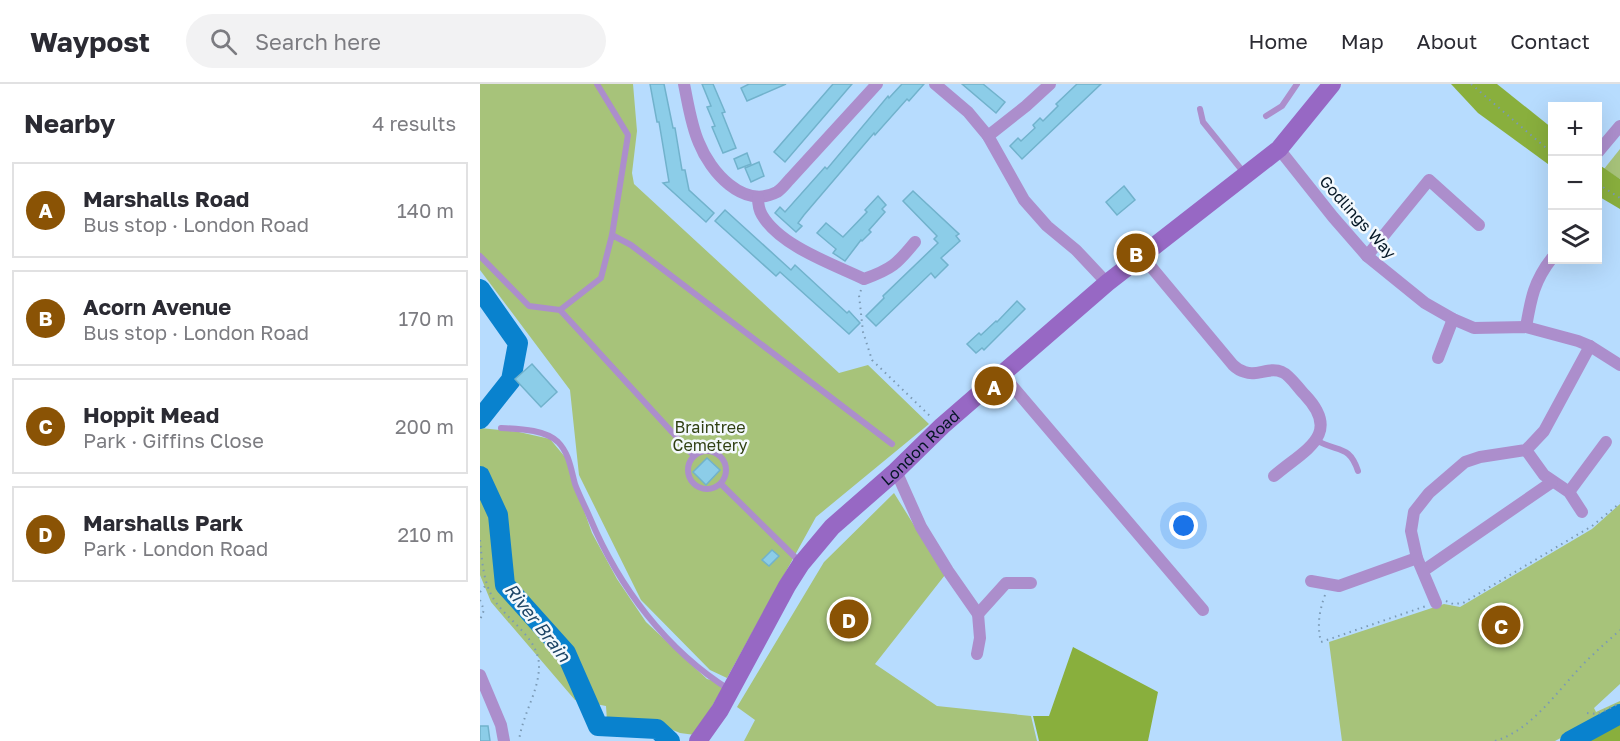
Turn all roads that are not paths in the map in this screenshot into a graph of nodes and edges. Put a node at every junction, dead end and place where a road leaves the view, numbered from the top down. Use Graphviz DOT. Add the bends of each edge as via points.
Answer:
graph roads {
  1 [pos="597,84"];
  2 [pos="684,84"];
  3 [pos="877,84"];
  4 [pos="935,84"];
  5 [pos="1050,84"];
  6 [pos="1297,84"];
  7 [pos="1332,84"];
  8 [pos="1200,109"];
  9 [pos="1266,116"];
  10 [pos="1620,126"];
  11 [pos="988,136"];
  12 [pos="1602,147"];
  13 [pos="1279,149"];
  14 [pos="1246,174"];
  15 [pos="758,197"];
  16 [pos="1479,225"];
  17 [pos="612,235"];
  18 [pos="915,242"];
  19 [pos="480,256"];
  20 [pos="1142,256"];
  21 [pos="1367,256"];
  22 [pos="1548,264"];
  23 [pos="1107,283"];
  24 [pos="560,310"];
  25 [pos="1453,320"];
  26 [pos="1526,327"];
  27 [pos="1590,346"];
  28 [pos="1438,358"];
  29 [pos="1620,365"];
  30 [pos="1002,374"];
  31 [pos="501,428"];
  32 [pos="1316,440"];
  33 [pos="1606,442"];
  34 [pos="892,444"];
  35 [pos="1526,450"];
  36 [pos="694,456"];
  37 [pos="896,471"];
  38 [pos="1358,471"];
  39 [pos="1274,477"];
  40 [pos="1552,482"];
  41 [pos="721,484"];
  42 [pos="1569,492"];
  43 [pos="1582,512"];
  44 [pos="1417,558"];
  45 [pos="801,564"];
  46 [pos="1423,571"];
  47 [pos="1311,581"];
  48 [pos="1031,583"];
  49 [pos="1436,603"];
  50 [pos="1203,610"];
  51 [pos="978,614"];
  52 [pos="977,654"];
  53 [pos="480,675"];
  54 [pos="730,690"];
  55 [pos="504,741"];
  56 [pos="698,741"];
  1 -- 17 [label="lane" via="628,135"];
  2 -- 15 [label="street" via="699,143 715,170 733,189"];
  3 -- 15 [label="street" via="777,192"];
  4 -- 11 [label="street" via="968,112"];
  5 -- 11 [label="street"];
  6 -- 9 [label="lane" via="1282,106"];
  7 -- 13 [label="street, London Road"];
  8 -- 14 [label="lane" via="1203,122"];
  10 -- 12 [label="street"];
  11 -- 23 [label="street" via="1024,200"];
  13 -- 14 [label="street, London Road"];
  13 -- 21 [label="street, Godlings Way"];
  14 -- 20 [label="street, London Road"];
  15 -- 18 [label="street" via="760,213 776,233 864,279 896,264"];
  16 -- 21 [label="street" via="1429,180"];
  17 -- 24 [label="lane" via="601,278"];
  17 -- 34 [label="lane" via="631,245"];
  19 -- 24 [label="lane" via="529,306"];
  20 -- 23 [label="street, London Road"];
  20 -- 32 [label="street" via="1233,366 1246,373 1272,369 1284,372 1321,417 1322,427"];
  21 -- 25 [label="street, Godlings Way" via="1425,303"];
  22 -- 26 [label="street" via="1532,291"];
  23 -- 30 [label="street, London Road"];
  24 -- 36 [label="lane"];
  25 -- 26 [label="street, Godlings Way" via="1474,327"];
  25 -- 28 [label="street"];
  26 -- 27 [label="street, Godlings Way"];
  27 -- 29 [label="street, Godlings Way"];
  27 -- 35 [label="street" via="1544,431"];
  30 -- 37 [label="street, London Road"];
  30 -- 50 [label="street"];
  31 -- 54 [label="lane" via="543,434 562,446 594,527 634,600 676,646"];
  32 -- 38 [label="lane" via="1350,453"];
  32 -- 39 [label="street"];
  33 -- 42 [label="street"];
  35 -- 40 [label="street"];
  35 -- 44 [label="street" via="1465,462 1429,493 1414,512 1411,531"];
  36 -- 41 [label="lane" via="688,468 695,484 712,489"];
  36 -- 41 [label="lane" via="707,450 723,458 727,467"];
  37 -- 45 [label="street, London Road" via="832,527"];
  37 -- 51 [label="street" via="921,527"];
  40 -- 42 [label="street"];
  40 -- 46 [label="street"];
  41 -- 45 [label="lane"];
  42 -- 43 [label="street"];
  44 -- 46 [label="street"];
  44 -- 47 [label="street" via="1339,586"];
  45 -- 54 [label="street, London Road"];
  46 -- 49 [label="street"];
  48 -- 51 [label="street" via="1006,583"];
  51 -- 52 [label="street"];
  53 -- 55 [label="street"];
  54 -- 56 [label="street, London Road"];
}
